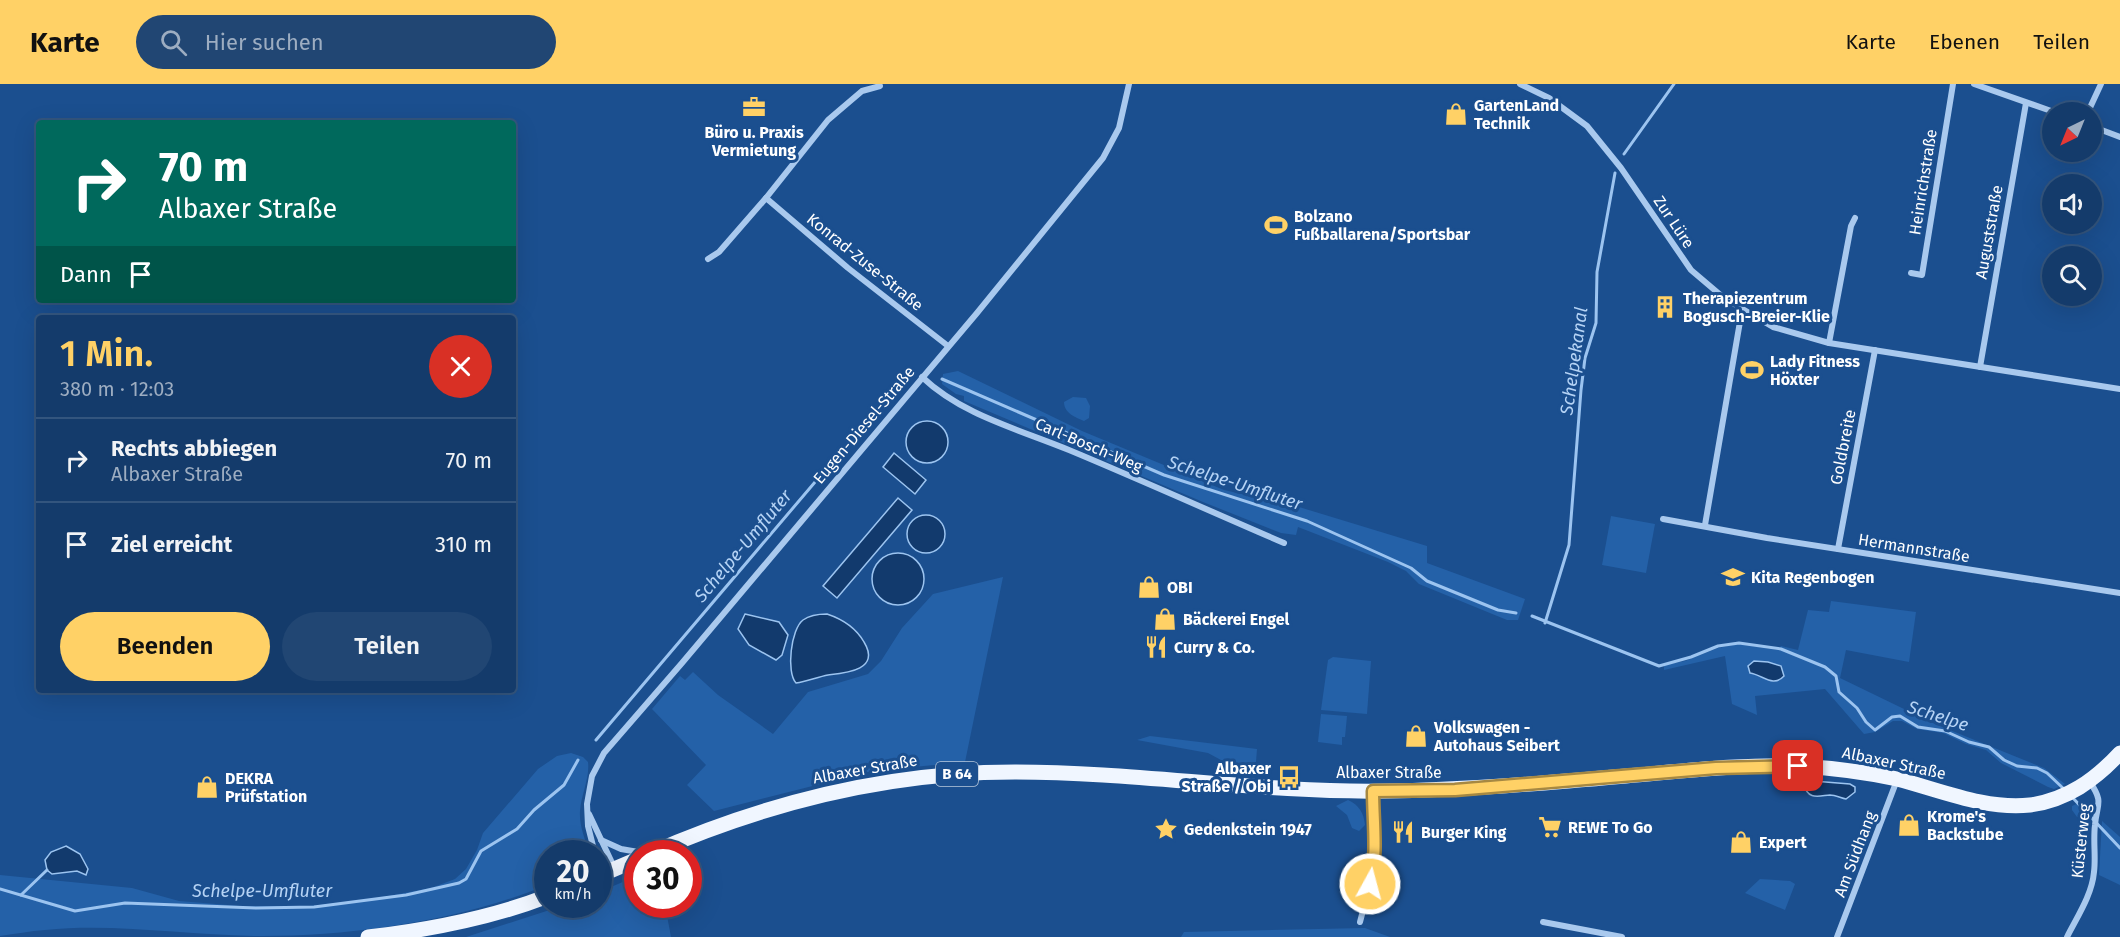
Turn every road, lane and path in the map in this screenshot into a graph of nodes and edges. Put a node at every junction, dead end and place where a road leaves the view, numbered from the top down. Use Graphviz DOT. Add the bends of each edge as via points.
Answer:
graph roads {
  1 [pos="1129,84"];
  2 [pos="1520,84"];
  3 [pos="1953,84"];
  4 [pos="1974,84"];
  5 [pos="2101,84"];
  6 [pos="880,86"];
  7 [pos="2093,102"];
  8 [pos="2026,103"];
  9 [pos="2042,108"];
  10 [pos="2102,130"];
  11 [pos="2120,137"];
  12 [pos="766,198"];
  13 [pos="1855,218"];
  14 [pos="708,259"];
  15 [pos="1911,273"];
  16 [pos="1742,310"];
  17 [pos="1829,343"];
  18 [pos="948,346"];
  19 [pos="1875,350"];
  20 [pos="1980,367"];
  21 [pos="922,377"];
  22 [pos="2120,389"];
  23 [pos="1663,519"];
  24 [pos="1705,525"];
  25 [pos="1284,543"];
  26 [pos="1838,549"];
  27 [pos="2120,593"];
  28 [pos="2120,753"];
  29 [pos="1897,780"];
  30 [pos="2090,782"];
  31 [pos="1373,791"];
  32 [pos="587,804"];
  33 [pos="592,840"];
  34 [pos="601,840"];
  35 [pos="683,840"];
  36 [pos="534,900"];
  37 [pos="1360,922"];
  38 [pos="1543,922"];
  39 [pos="368,937"];
  40 [pos="1622,937"];
  41 [pos="1837,937"];
  42 [pos="2067,937"];
  1 -- 18 [label="street, Eugen-Diesel-Straße" via="1119,128 1103,158"];
  2 -- 16 [label="street, Zur Lüre" via="1549,98 1587,126 1691,270"];
  3 -- 15 [label="street, Heinrichstraße" via="1922,275"];
  4 -- 8 [label="street"];
  5 -- 7 [label="street"];
  6 -- 12 [label="street" via="862,91 828,120"];
  8 -- 9 [label="street"];
  8 -- 20 [label="street, Auguststraße"];
  10 -- 11 [label="street"];
  12 -- 14 [label="street" via="719,252"];
  12 -- 18 [label="street, Konrad-Zuse-Straße"];
  13 -- 17 [label="street"];
  16 -- 17 [label="street, Zur Lüre" via="1773,327"];
  16 -- 24 [label="street"];
  17 -- 19 [label="street, Zur Lüre"];
  18 -- 21 [label="street, Eugen-Diesel-Straße"];
  19 -- 20 [label="street, Zur Lüre"];
  19 -- 26 [label="street, Goldbreite"];
  20 -- 22 [label="street, Zur Lüre"];
  21 -- 25 [label="street, Carl-Bosch-Weg" via="946,397 983,417"];
  21 -- 32 [label="street, Eugen-Diesel-Straße" via="604,753 592,776"];
  23 -- 24 [label="street, Hermannstraße"];
  24 -- 26 [label="street, Hermannstraße"];
  26 -- 27 [label="street, Hermannstraße"];
  28 -- 30 [label="main road, Albaxer Straße / B 64"];
  29 -- 30 [label="main road, Albaxer Straße / B 64" via="1995,804 2028,805 2068,794"];
  29 -- 31 [label="main road, Albaxer Straße / B 64" via="1865,772 1770,766 1506,787"];
  29 -- 41 [label="street, Am Südhang"];
  30 -- 42 [label="street, Küsterweg" via="2100,801 2094,826 2094,873"];
  31 -- 35 [label="main road, Albaxer Straße / B 64" via="1050,773 941,775 869,784 799,800"];
  31 -- 37 [label="street" via="1373,872"];
  32 -- 33 [label="street, Eugen-Diesel-Straße"];
  32 -- 34 [label="street"];
  36 -- 39 [label="main road" via="474,918"];
  38 -- 40 [label="street"];
}
